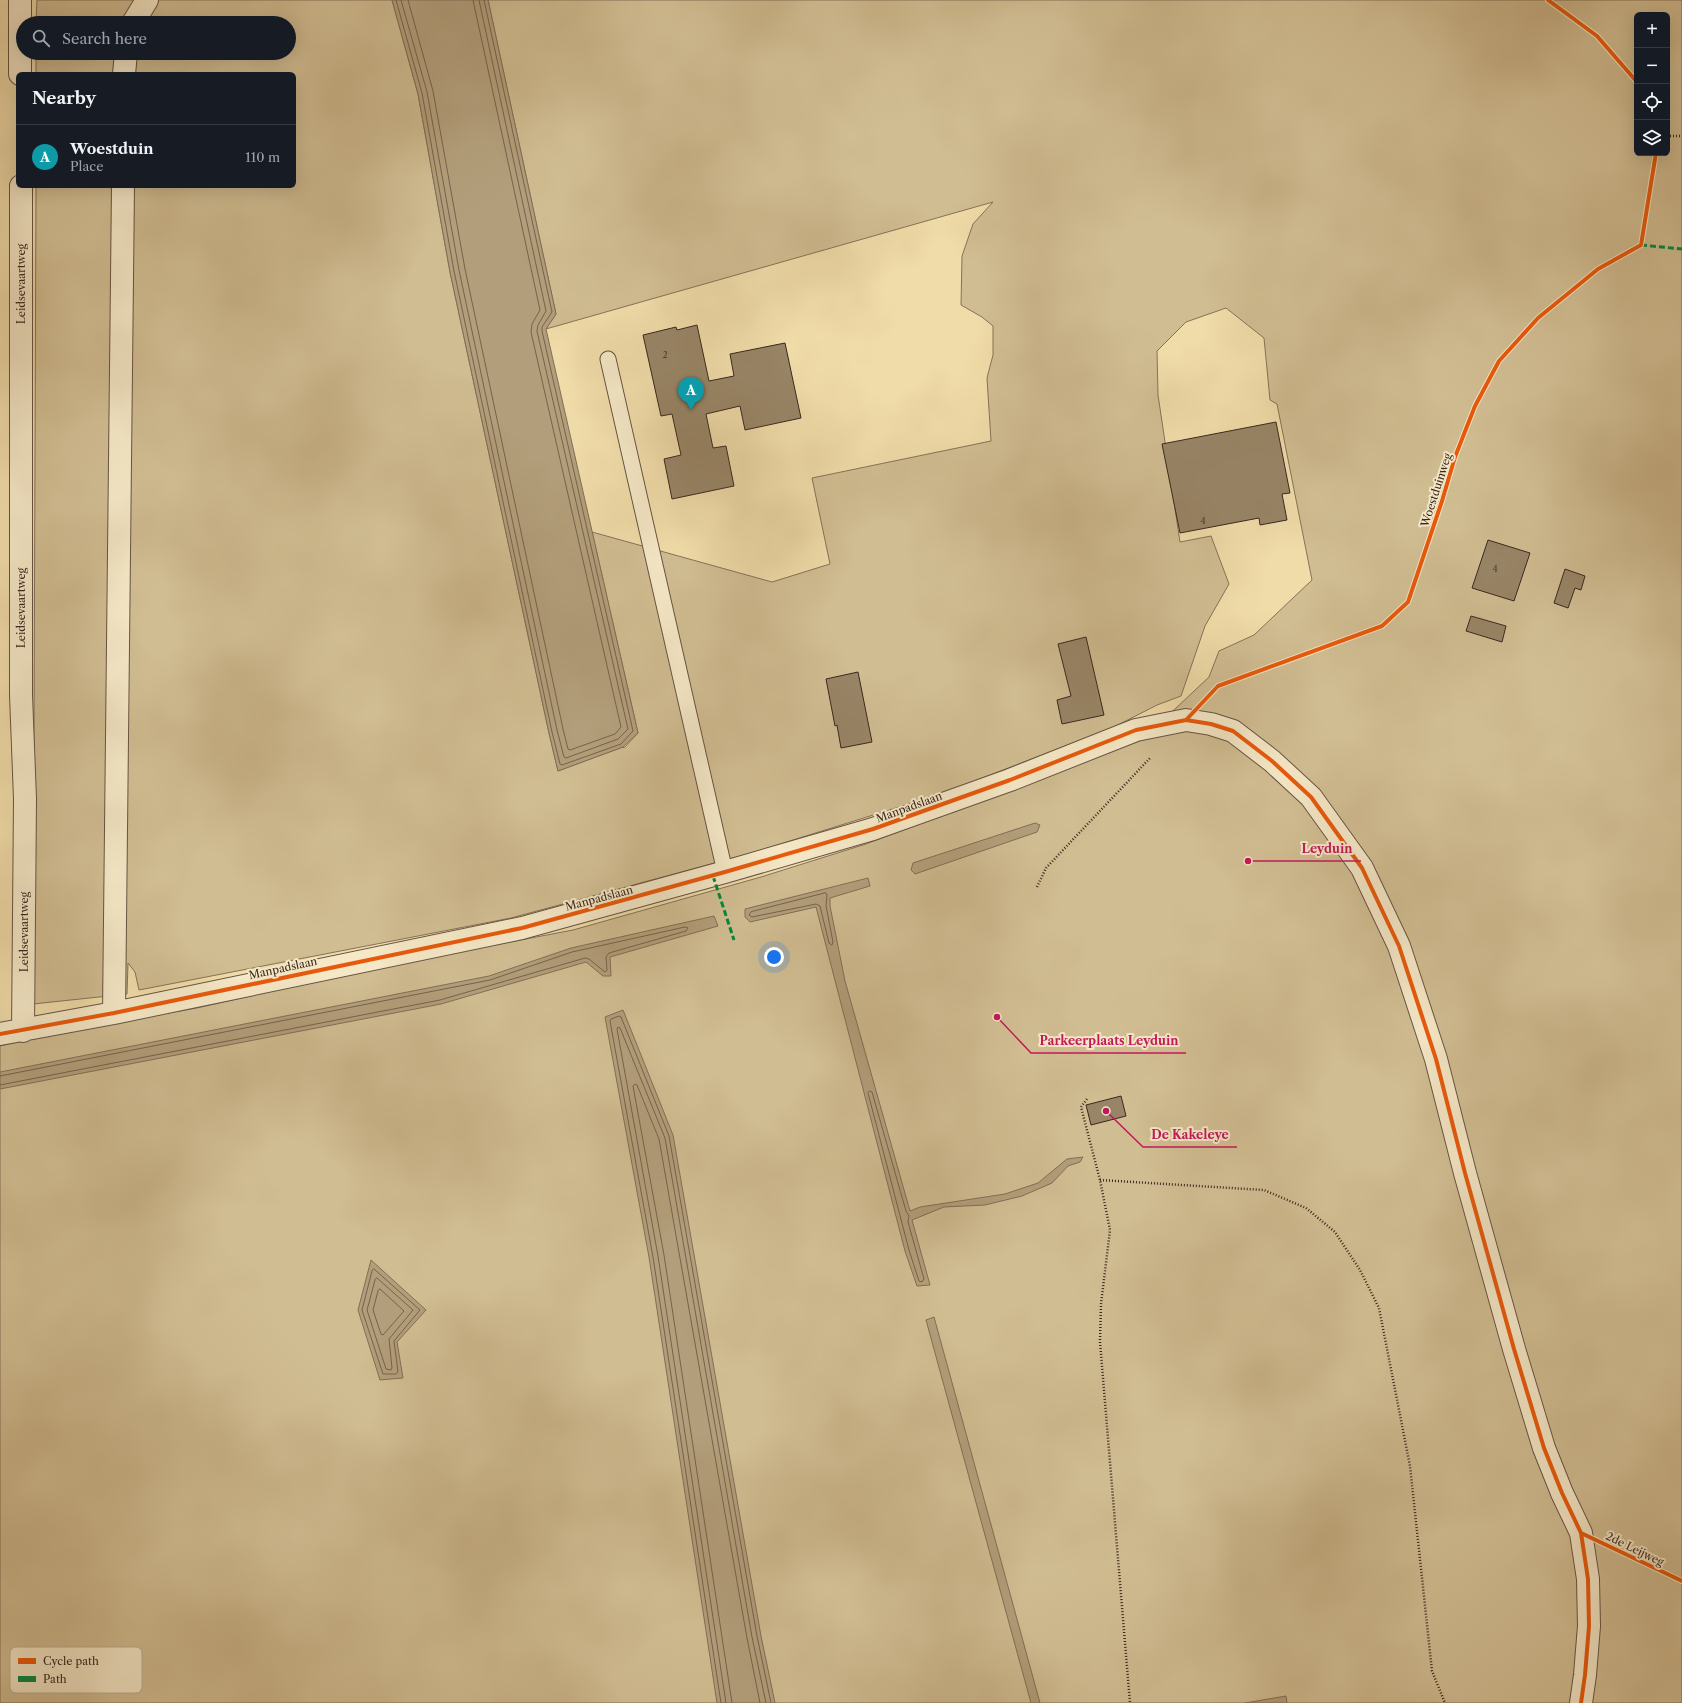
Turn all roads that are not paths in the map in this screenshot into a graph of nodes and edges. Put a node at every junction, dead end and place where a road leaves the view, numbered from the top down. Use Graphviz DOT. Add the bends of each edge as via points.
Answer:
graph roads {
  1 [pos="20,0"];
  2 [pos="147,0"];
  3 [pos="20,16"];
  4 [pos="137,16"];
  5 [pos="20,60"];
  6 [pos="125,60"];
  7 [pos="20,72"];
  8 [pos="124,72"];
  9 [pos="21,188"];
  10 [pos="123,188"];
  11 [pos="608,358"];
  12 [pos="725,872"];
  13 [pos="114,1013"];
  14 [pos="24,1031"];
  15 [pos="0,1034"];
  16 [pos="1581,1703"];
  1 -- 3 [label="street"];
  2 -- 4 [label="street"];
  5 -- 7 [label="street"];
  6 -- 8 [label="street"];
  9 -- 14 [label="street, Leidsevaartweg"];
  10 -- 13 [label="street"];
  11 -- 12 [label="lane"];
  12 -- 13 [label="street, Manpadslaan" via="522,928"];
  12 -- 16 [label="street, Manpadslaan" via="873,829 1010,780 1136,730 1186,720 1233,731 1272,761 1311,797 1362,868 1399,946 1436,1059 1465,1173 1544,1448 1581,1533 1588,1579 1589,1626"];
  13 -- 14 [label="street, Manpadslaan"];
  14 -- 15 [label="street, Manpadslaan"];
}
